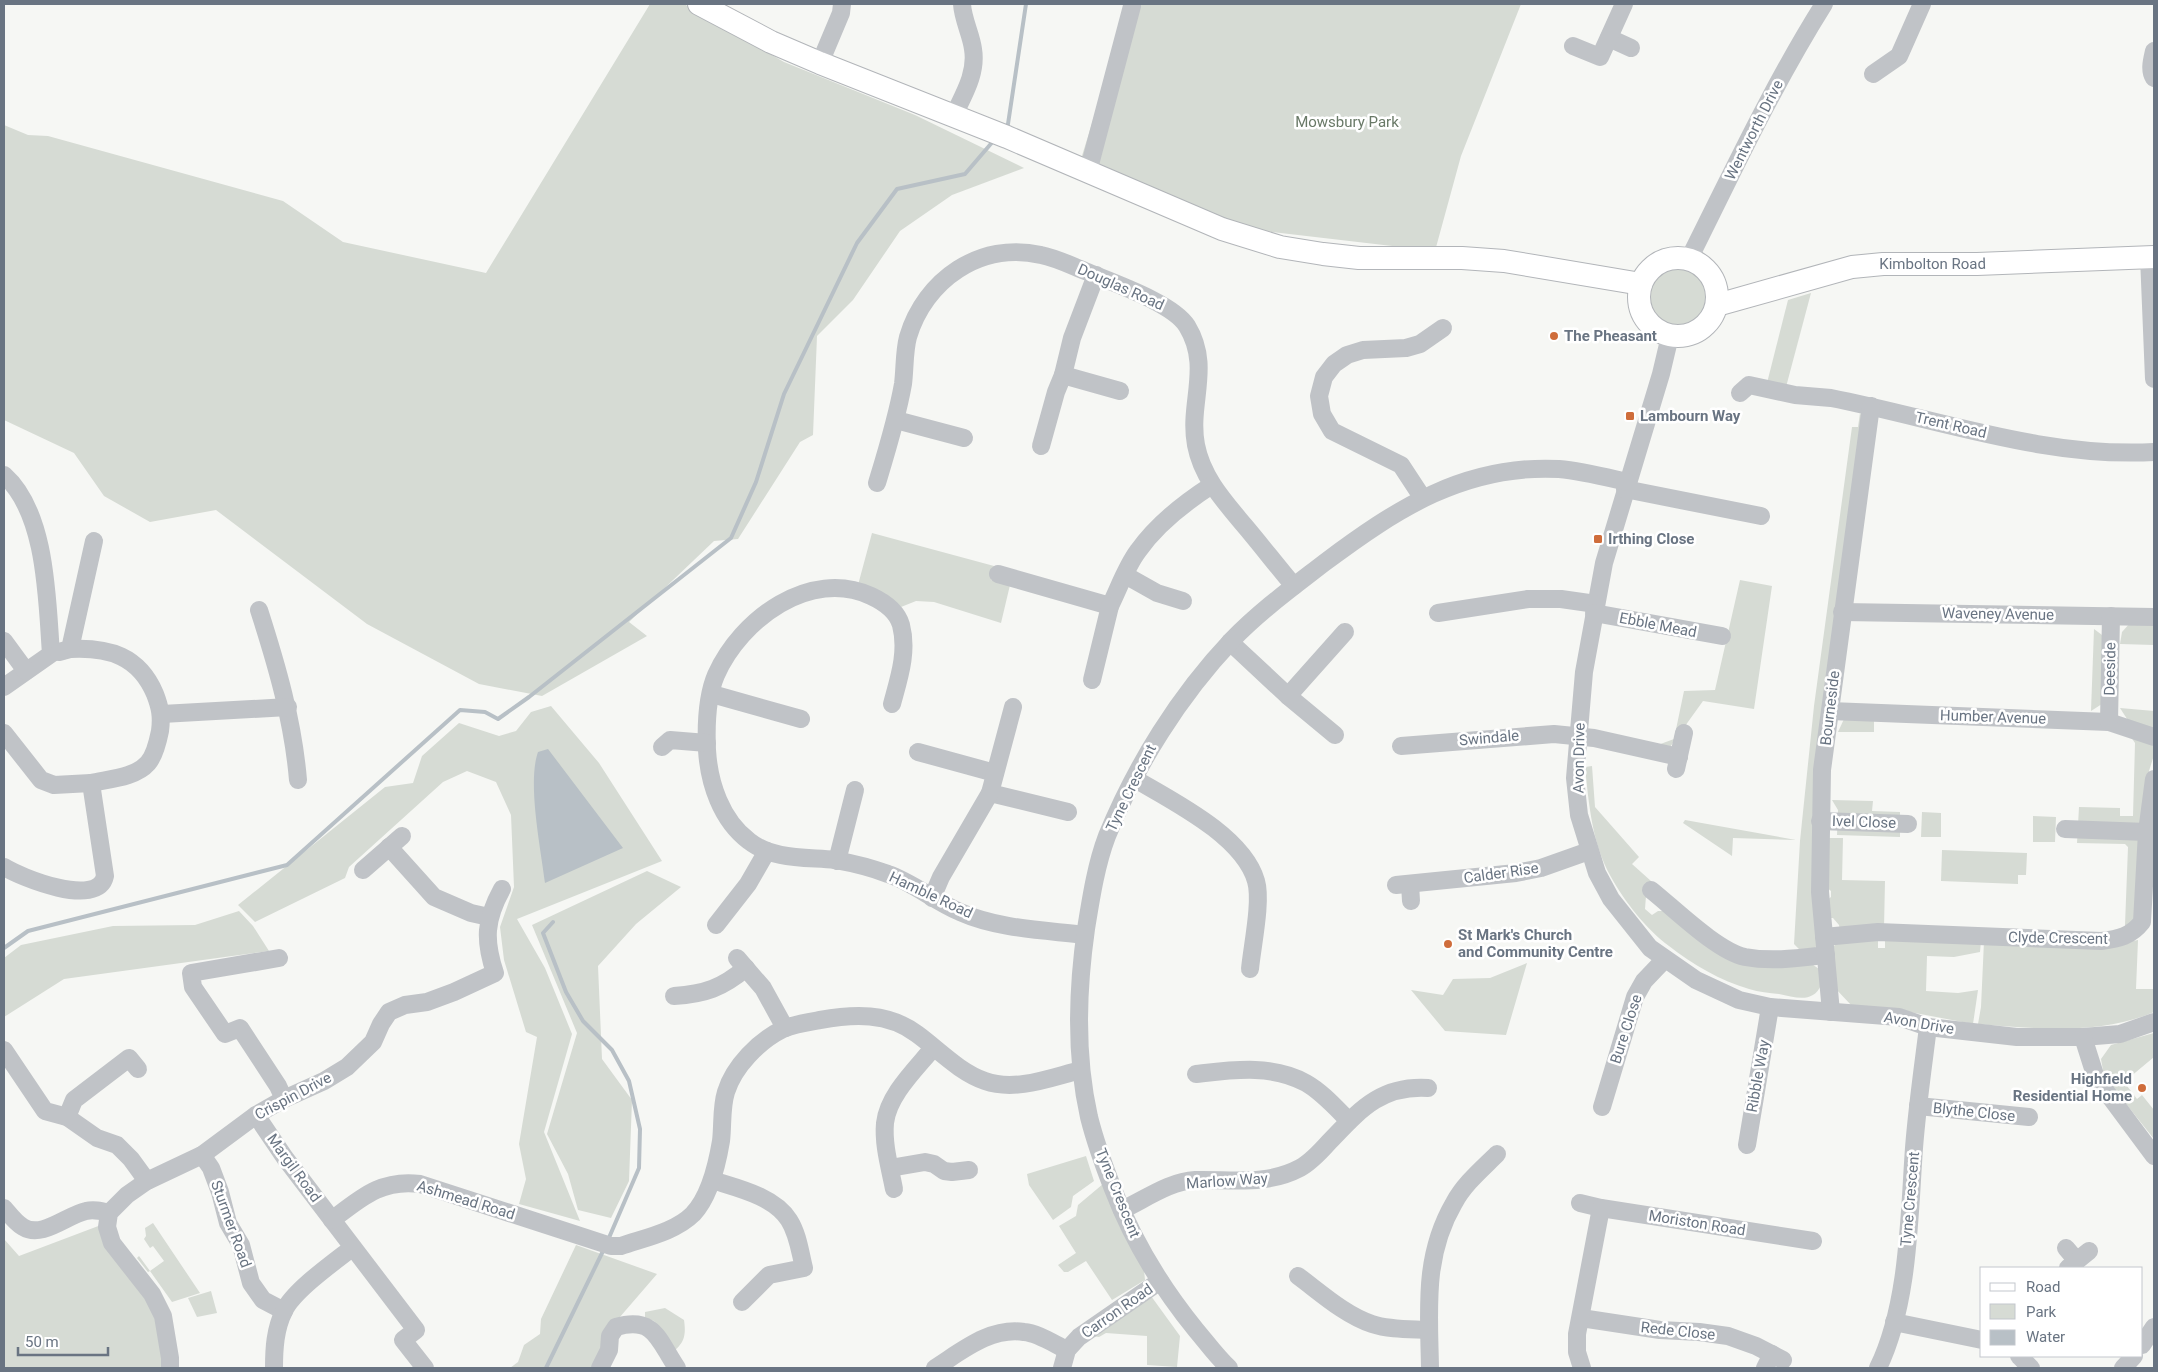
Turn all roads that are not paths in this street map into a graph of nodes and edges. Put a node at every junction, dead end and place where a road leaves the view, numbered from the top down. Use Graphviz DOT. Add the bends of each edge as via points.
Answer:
graph roads {
  1 [pos="699,4"];
  2 [pos="842,4"];
  3 [pos="962,4"];
  4 [pos="1624,4"];
  5 [pos="1824,4"];
  6 [pos="1922,4"];
  7 [pos="1132,6"];
  8 [pos="1609,38"];
  9 [pos="1573,46"];
  10 [pos="1630,48"];
  11 [pos="2154,51"];
  12 [pos="820,63"];
  13 [pos="1873,74"];
  14 [pos="2154,78"];
  15 [pos="954,115"];
  16 [pos="1088,172"];
  17 [pos="2152,257"];
  18 [pos="1689,259"];
  19 [pos="1096,276"];
  20 [pos="1641,284"];
  21 [pos="1717,305"];
  22 [pos="1443,328"];
  23 [pos="1670,336"];
  24 [pos="1063,375"];
  25 [pos="2154,379"];
  26 [pos="1745,384"];
  27 [pos="1120,391"];
  28 [pos="1871,406"];
  29 [pos="896,420"];
  30 [pos="964,438"];
  31 [pos="1041,446"];
  32 [pos="2154,452"];
  33 [pos="4,475"];
  34 [pos="877,483"];
  35 [pos="1212,485"];
  36 [pos="1626,485"];
  37 [pos="1422,497"];
  38 [pos="1760,516"];
  39 [pos="94,541"];
  40 [pos="998,574"];
  41 [pos="1125,575"];
  42 [pos="1294,586"];
  43 [pos="1184,601"];
  44 [pos="1110,606"];
  45 [pos="1595,608"];
  46 [pos="259,610"];
  47 [pos="1842,612"];
  48 [pos="1438,613"];
  49 [pos="2111,616"];
  50 [pos="2154,617"];
  51 [pos="1344,632"];
  52 [pos="1722,636"];
  53 [pos="4,641"];
  54 [pos="1230,642"];
  55 [pos="70,650"];
  56 [pos="51,654"];
  57 [pos="26,671"];
  58 [pos="1092,680"];
  59 [pos="4,687"];
  60 [pos="712,694"];
  61 [pos="1288,696"];
  62 [pos="892,704"];
  63 [pos="288,707"];
  64 [pos="1013,708"];
  65 [pos="1830,711"];
  66 [pos="162,714"];
  67 [pos="801,719"];
  68 [pos="2109,722"];
  69 [pos="4,733"];
  70 [pos="1684,733"];
  71 [pos="1335,734"];
  72 [pos="1578,736"];
  73 [pos="2154,736"];
  74 [pos="668,738"];
  75 [pos="707,743"];
  76 [pos="1401,746"];
  77 [pos="918,752"];
  78 [pos="995,773"];
  79 [pos="1135,779"];
  80 [pos="2154,779"];
  81 [pos="298,780"];
  82 [pos="90,783"];
  83 [pos="855,790"];
  84 [pos="990,793"];
  85 [pos="1068,812"];
  86 [pos="1820,821"];
  87 [pos="1908,824"];
  88 [pos="2066,829"];
  89 [pos="2147,832"];
  90 [pos="766,851"];
  91 [pos="1589,851"];
  92 [pos="837,861"];
  93 [pos="4,867"];
  94 [pos="363,870"];
  95 [pos="502,889"];
  96 [pos="1406,890"];
  97 [pos="1651,890"];
  98 [pos="932,898"];
  99 [pos="490,917"];
  100 [pos="716,925"];
  101 [pos="1085,935"];
  102 [pos="1824,937"];
  103 [pos="1826,955"];
  104 [pos="279,958"];
  105 [pos="1665,959"];
  106 [pos="1250,969"];
  107 [pos="674,996"];
  108 [pos="1770,1007"];
  109 [pos="1831,1012"];
  110 [pos="2154,1022"];
  111 [pos="1928,1027"];
  112 [pos="785,1028"];
  113 [pos="2083,1037"];
  114 [pos="5,1042"];
  115 [pos="933,1048"];
  116 [pos="138,1069"];
  117 [pos="1081,1070"];
  118 [pos="1196,1074"];
  119 [pos="1428,1088"];
  120 [pos="284,1099"];
  121 [pos="1918,1106"];
  122 [pos="1602,1107"];
  123 [pos="256,1115"];
  124 [pos="67,1117"];
  125 [pos="2029,1117"];
  126 [pos="1350,1121"];
  127 [pos="1747,1146"];
  128 [pos="1497,1154"];
  129 [pos="202,1155"];
  130 [pos="2154,1156"];
  131 [pos="890,1168"];
  132 [pos="968,1170"];
  133 [pos="712,1180"];
  134 [pos="147,1181"];
  135 [pos="894,1189"];
  136 [pos="1580,1203"];
  137 [pos="4,1208"];
  138 [pos="1601,1208"];
  139 [pos="1122,1210"];
  140 [pos="109,1212"];
  141 [pos="332,1220"];
  142 [pos="1813,1242"];
  143 [pos="352,1248"];
  144 [pos="1298,1276"];
  145 [pos="1160,1281"];
  146 [pos="742,1302"];
  147 [pos="284,1311"];
  148 [pos="1581,1318"];
  149 [pos="1894,1322"];
  150 [pos="1429,1330"];
  151 [pos="2153,1330"];
  152 [pos="1980,1340"];
  153 [pos="2143,1344"];
  154 [pos="1067,1350"];
  155 [pos="2020,1357"];
  156 [pos="2133,1357"];
  157 [pos="1773,1361"];
  158 [pos="170,1368"];
  159 [pos="274,1368"];
  160 [pos="425,1368"];
  161 [pos="600,1368"];
  162 [pos="677,1368"];
  163 [pos="935,1368"];
  164 [pos="1062,1368"];
  165 [pos="1229,1368"];
  166 [pos="1430,1368"];
  167 [pos="1582,1368"];
  168 [pos="1878,1368"];
  169 [pos="2032,1368"];
  170 [pos="2123,1368"];
  1 -- 12 [label="main road" via="771,42"];
  2 -- 12 [label="street"];
  3 -- 15 [label="street" via="974,49 974,64 971,79"];
  4 -- 8 [label="street"];
  5 -- 18 [label="street, Wentworth Drive" via="1766,104"];
  6 -- 13 [label="street" via="1904,60"];
  7 -- 16 [label="street"];
  8 -- 9 [label="street" via="1600,57"];
  8 -- 10 [label="street"];
  11 -- 14 [label="street" via="2151,65"];
  12 -- 15 [label="main road"];
  15 -- 16 [label="main road"];
  16 -- 20 [label="main road" via="1222,229 1280,247 1359,258 1504,261"];
  17 -- 21 [label="main road, Kimbolton Road" via="1852,267"];
  17 -- 25 [label="street"];
  18 -- 20 [label="main road" via="1676,257 1664,260 1653,266"];
  18 -- 21 [label="main road" via="1709,272 1716,287"];
  19 -- 24 [label="street" via="1072,338"];
  19 -- 29 [label="street, Douglas Road" via="1053,258 1020,252 998,253 958,268 937,286 917,314 908,339"];
  19 -- 35 [label="street, Douglas Road" via="1170,309 1186,324 1197,344 1200,363 1196,444"];
  20 -- 23 [label="main road" via="1638,301 1648,324"];
  21 -- 23 [label="main road" via="1713,316 1700,330 1683,337"];
  22 -- 37 [label="street" via="1420,344 1406,348 1364,350 1347,355 1324,377 1319,396 1322,414 1332,431 1401,465"];
  23 -- 36 [label="street, Avon Drive"];
  24 -- 27 [label="street"];
  24 -- 31 [label="street"];
  26 -- 28 [label="street, Trent Road"];
  28 -- 32 [label="street, Trent Road" via="2042,446 2086,452"];
  28 -- 47 [label="street, Bourneside"];
  29 -- 30 [label="street"];
  29 -- 34 [label="street, Douglas Road"];
  33 -- 56 [label="street" via="31,514 41,552"];
  35 -- 41 [label="street" via="1155,530 1137,552"];
  35 -- 42 [label="street, Douglas Road"];
  36 -- 37 [label="street, Tyne Crescent" via="1588,473 1532,469 1460,482"];
  36 -- 38 [label="street"];
  36 -- 45 [label="street, Avon Drive"];
  37 -- 42 [label="street, Tyne Crescent" via="1350,544"];
  39 -- 55 [label="street"];
  40 -- 44 [label="street"];
  41 -- 43 [label="street" via="1156,593"];
  41 -- 44 [label="street"];
  42 -- 54 [label="street, Tyne Crescent"];
  44 -- 58 [label="street"];
  45 -- 48 [label="street" via="1561,599 1528,600"];
  45 -- 52 [label="street, Ebble Mead"];
  45 -- 72 [label="street, Avon Drive"];
  46 -- 63 [label="street"];
  47 -- 49 [label="street, Waveney Avenue"];
  47 -- 65 [label="street, Bourneside"];
  49 -- 50 [label="street, Waveney Avenue"];
  49 -- 68 [label="street, Deeside"];
  51 -- 61 [label="street" via="1336,652"];
  53 -- 57 [label="street"];
  54 -- 61 [label="street"];
  54 -- 79 [label="street, Tyne Crescent" via="1155,739"];
  55 -- 56 [label="street"];
  55 -- 66 [label="street" via="107,652 138,665 151,685"];
  56 -- 57 [label="street"];
  57 -- 59 [label="street"];
  60 -- 62 [label="street, Hamble Road" via="716,676 727,656 759,618 797,596 814,590 837,588 851,589 877,599 891,609 900,623 903,658"];
  60 -- 67 [label="street"];
  60 -- 75 [label="street, Hamble Road"];
  61 -- 71 [label="street"];
  63 -- 66 [label="street"];
  63 -- 81 [label="street"];
  64 -- 78 [label="street"];
  65 -- 68 [label="street, Humber Avenue"];
  65 -- 86 [label="street, Bourneside" via="1822,770"];
  66 -- 82 [label="street" via="154,752 148,763 126,776"];
  68 -- 73 [label="street, Humber Avenue"];
  69 -- 82 [label="street" via="41,780 54,785"];
  70 -- 72 [label="street, Swindale" via="1678,763"];
  72 -- 76 [label="street, Swindale" via="1516,736"];
  72 -- 91 [label="street, Avon Drive" via="1575,778 1579,815"];
  74 -- 75 [label="street"];
  75 -- 90 [label="street, Hamble Road" via="713,787 722,806 733,825 749,841"];
  77 -- 78 [label="street"];
  78 -- 84 [label="street"];
  79 -- 101 [label="street, Tyne Crescent" via="1106,839"];
  79 -- 106 [label="street" via="1228,838 1245,860 1256,881 1258,898"];
  80 -- 89 [label="street, Clyde Crescent"];
  82 -- 93 [label="street" via="105,876 100,885 86,890 44,885"];
  83 -- 92 [label="street"];
  84 -- 85 [label="street"];
  84 -- 98 [label="street"];
  86 -- 87 [label="street, Ivel Close"];
  86 -- 102 [label="street, Bourneside"];
  88 -- 89 [label="street"];
  89 -- 102 [label="street, Clyde Crescent" via="2142,922 2119,939 2101,941 1878,932"];
  90 -- 92 [label="street, Hamble Road"];
  90 -- 100 [label="street" via="748,884"];
  91 -- 96 [label="street, Calder Rise" via="1542,868"];
  91 -- 105 [label="street, Avon Drive" via="1611,899 1636,933"];
  92 -- 98 [label="street, Hamble Road" via="890,874"];
  94 -- 99 [label="street" via="396,842 434,897 471,913"];
  95 -- 99 [label="street, Crispin Drive"];
  97 -- 103 [label="street" via="1723,948 1743,956 1771,960"];
  98 -- 101 [label="street, Hamble Road" via="961,913 992,922"];
  99 -- 120 [label="street, Crispin Drive" via="486,935 494,973 454,992 389,1012 373,1042 347,1067"];
  101 -- 117 [label="street, Tyne Crescent" via="1078,1024"];
  102 -- 103 [label="street, Bourneside"];
  103 -- 109 [label="street, Bourneside"];
  104 -- 120 [label="street" via="191,973 193,987 225,1034 240,1028"];
  105 -- 108 [label="street, Avon Drive" via="1696,980 1739,1000"];
  105 -- 122 [label="street, Bure Close" via="1644,981 1635,997"];
  107 -- 112 [label="street" via="713,990 731,980 742,963 763,988"];
  108 -- 109 [label="street, Avon Drive"];
  108 -- 127 [label="street, Ribble Way"];
  109 -- 111 [label="street, Avon Drive" via="1899,1017"];
  110 -- 113 [label="street, Avon Drive" via="2120,1034"];
  111 -- 113 [label="street, Avon Drive" via="2017,1037"];
  111 -- 121 [label="street, Tyne Crescent"];
  112 -- 115 [label="street, Ashmead Road" via="852,1015 875,1016 917,1033"];
  112 -- 133 [label="street, Ashmead Road" via="752,1052 738,1068 726,1091 721,1141"];
  113 -- 130 [label="street" via="2096,1078"];
  114 -- 124 [label="street" via="45,1111"];
  115 -- 117 [label="street, Ashmead Road" via="967,1073 986,1082 1024,1084"];
  115 -- 131 [label="street" via="889,1108 885,1123"];
  116 -- 124 [label="street" via="129,1058 74,1100"];
  117 -- 139 [label="street, Tyne Crescent" via="1089,1118"];
  118 -- 126 [label="street" via="1242,1069 1276,1072 1306,1083"];
  119 -- 126 [label="street, Marlow Way" via="1413,1087 1398,1097 1378,1097"];
  120 -- 123 [label="street, Crispin Drive"];
  121 -- 125 [label="street, Blythe Close"];
  121 -- 149 [label="street, Tyne Crescent" via="1903,1272"];
  123 -- 129 [label="street, Crispin Drive"];
  123 -- 141 [label="street, Margil Road" via="284,1158"];
  124 -- 134 [label="street" via="97,1138 117,1145"];
  126 -- 139 [label="street, Marlow Way" via="1301,1167 1278,1176 1254,1181 1194,1180 1172,1186"];
  128 -- 150 [label="street" via="1482,1178 1454,1202 1441,1229 1432,1260 1428,1292"];
  129 -- 134 [label="street, Crispin Drive"];
  129 -- 147 [label="street, Sturmer Road" via="211,1168 228,1223 241,1245 251,1283 263,1300"];
  131 -- 132 [label="street" via="924,1162 952,1172"];
  131 -- 135 [label="street"];
  133 -- 141 [label="street, Ashmead Road" via="704,1199 680,1225 621,1246 606,1244 420,1184 402,1182 363,1197"];
  133 -- 146 [label="street" via="776,1206 789,1220 800,1248 804,1268 769,1276"];
  134 -- 140 [label="street, Crispin Drive"];
  136 -- 138 [label="street, Moriston Road"];
  137 -- 140 [label="street" via="25,1228 33,1230 85,1211"];
  138 -- 142 [label="street, Moriston Road" via="1793,1231"];
  138 -- 148 [label="street"];
  139 -- 145 [label="street, Tyne Crescent"];
  140 -- 158 [label="street" via="107,1227 112,1243 152,1294 164,1316"];
  141 -- 143 [label="street"];
  143 -- 147 [label="street" via="299,1292"];
  143 -- 160 [label="street" via="416,1330 403,1340"];
  144 -- 150 [label="street" via="1356,1318 1374,1325"];
  145 -- 154 [label="street, Carron Road" via="1079,1336"];
  145 -- 165 [label="street, Tyne Crescent" via="1182,1313"];
  147 -- 159 [label="street" via="276,1335"];
  148 -- 157 [label="street, Rede Close" via="1728,1336 1756,1346"];
  148 -- 167 [label="street" via="1577,1352"];
  149 -- 152 [label="street"];
  149 -- 168 [label="street, Tyne Crescent"];
  150 -- 166 [label="street"];
  151 -- 153 [label="street"];
  154 -- 163 [label="street" via="1024,1332 998,1333 983,1338"];
  154 -- 164 [label="street, Carron Road"];
  155 -- 169 [label="street"];
  156 -- 170 [label="street"];
  161 -- 162 [label="street" via="609,1350 610,1336 616,1327 627,1324 644,1324 652,1330"];
}
